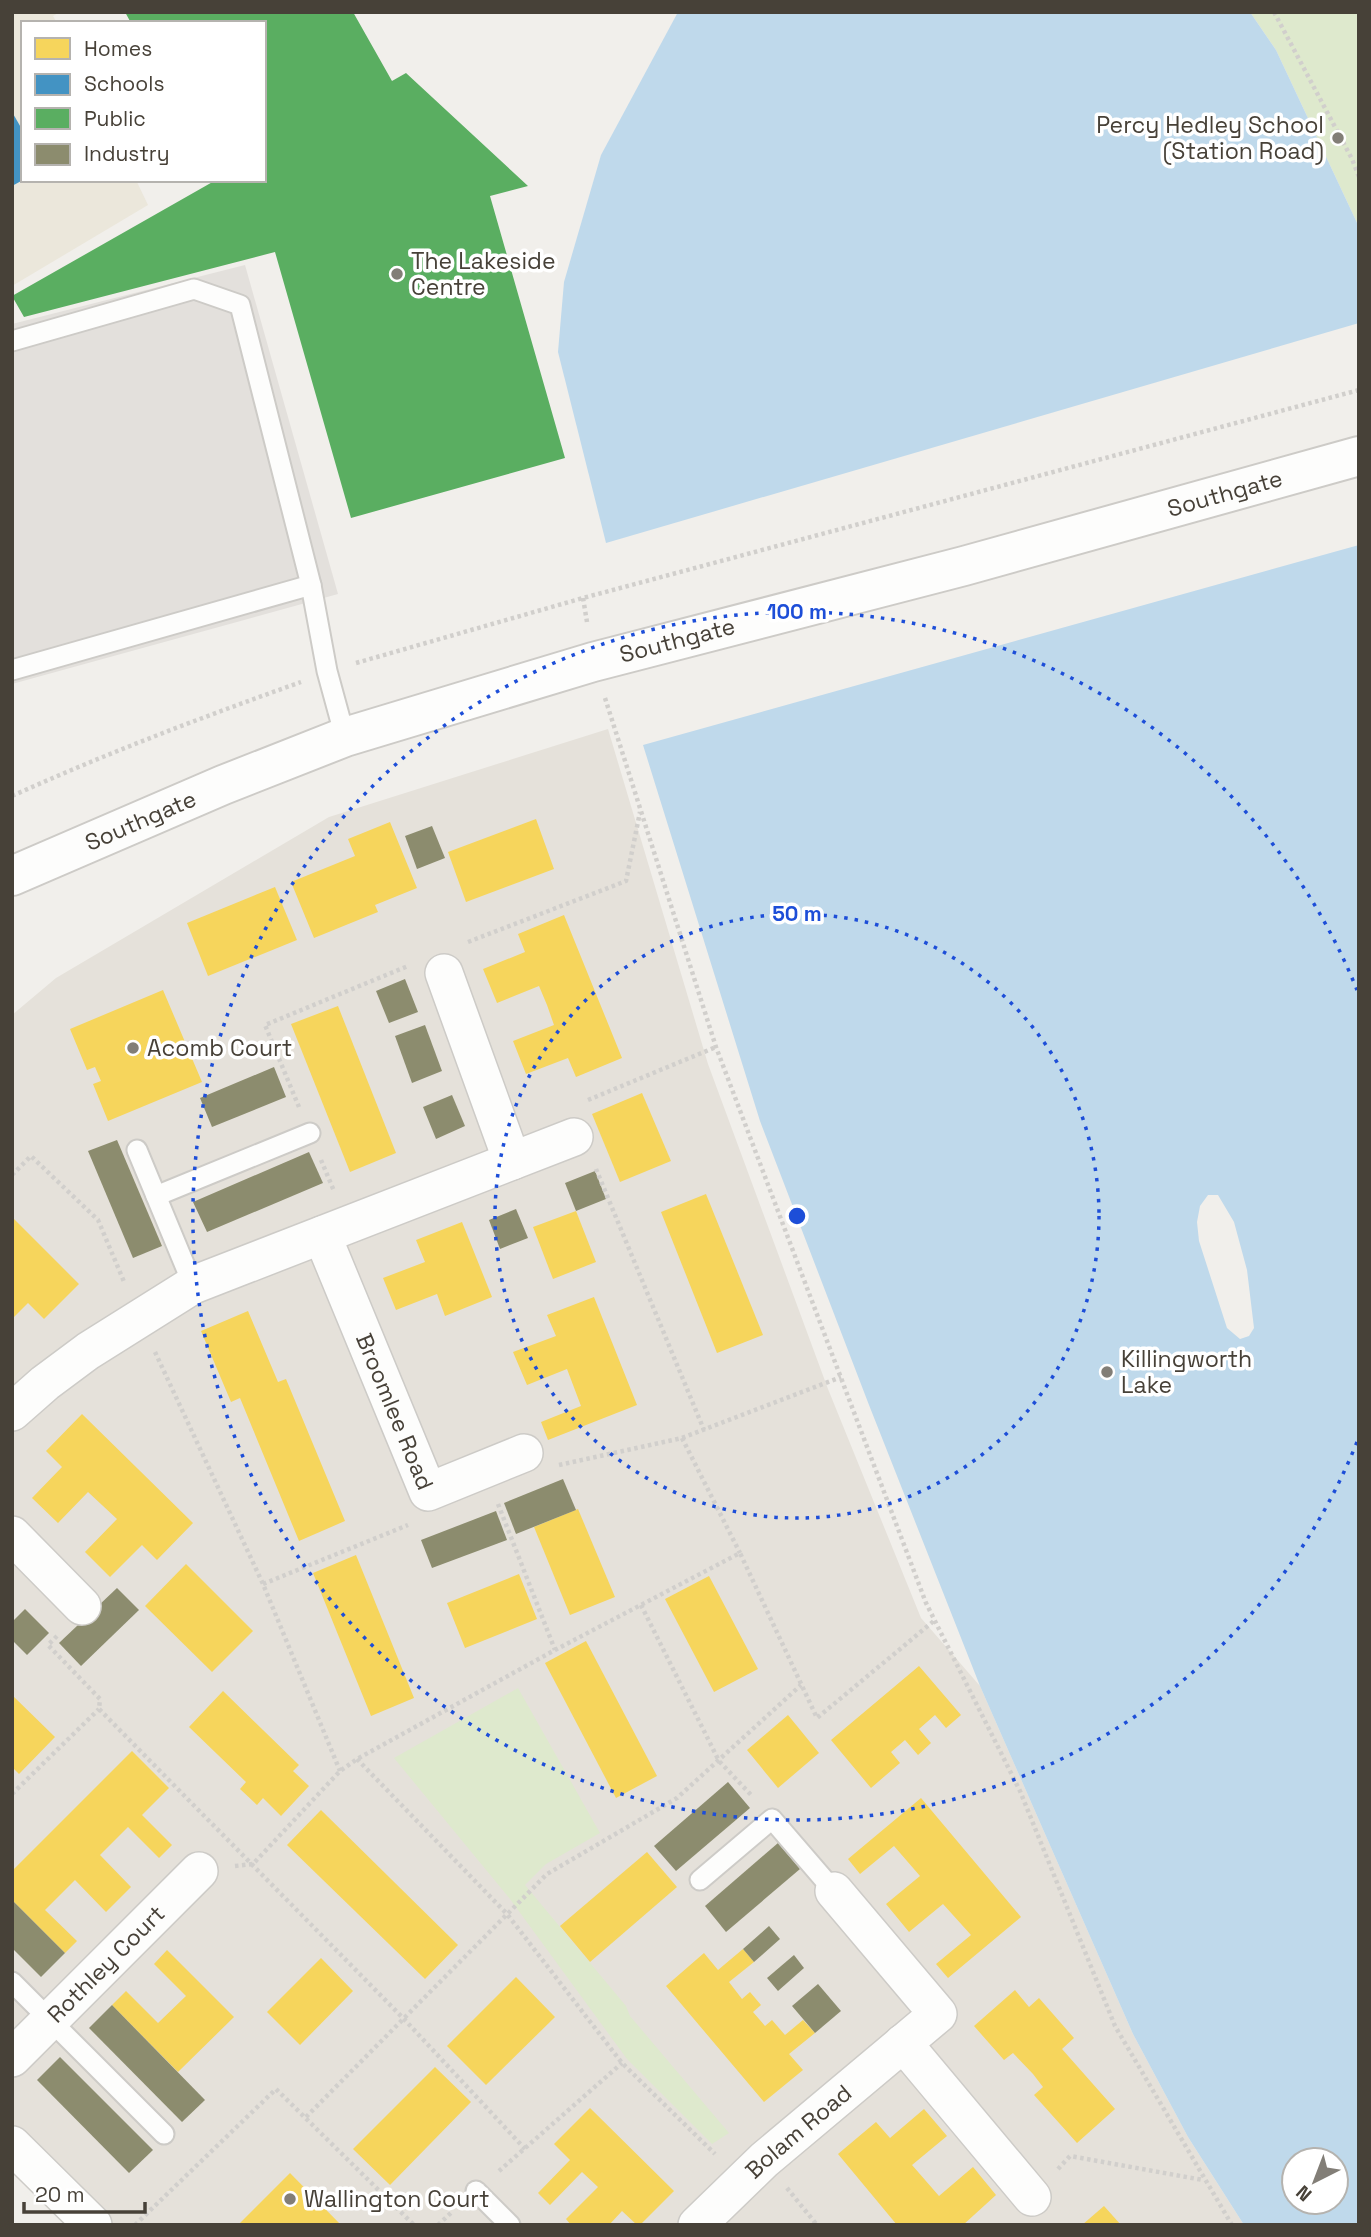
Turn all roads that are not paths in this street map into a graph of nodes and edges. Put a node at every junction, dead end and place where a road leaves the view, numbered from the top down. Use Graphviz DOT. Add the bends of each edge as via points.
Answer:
graph roads {
  1 [pos="12,341"];
  2 [pos="1359,456"];
  3 [pos="311,585"];
  4 [pos="12,670"];
  5 [pos="345,737"];
  6 [pos="12,876"];
  7 [pos="440,961"];
  8 [pos="310,1133"];
  9 [pos="583,1133"];
  10 [pos="137,1150"];
  11 [pos="512,1161"];
  12 [pos="156,1196"];
  13 [pos="335,1230"];
  14 [pos="193,1285"];
  15 [pos="12,1411"];
  16 [pos="524,1453"];
  17 [pos="12,1535"];
  18 [pos="82,1606"];
  19 [pos="200,1871"];
  20 [pos="700,1880"];
  21 [pos="834,1891"];
  22 [pos="12,1982"];
  23 [pos="50,2020"];
  24 [pos="903,2043"];
  25 [pos="12,2058"];
  26 [pos="164,2134"];
  27 [pos="12,2145"];
  28 [pos="476,2190"];
  29 [pos="1032,2196"];
  30 [pos="93,2225"];
  31 [pos="510,2225"];
  32 [pos="697,2225"];
  1 -- 3 [label="lane" via="194,289 240,305"];
  2 -- 5 [label="street, Southgate" via="964,566 593,662"];
  3 -- 4 [label="lane"];
  3 -- 5 [label="lane"];
  5 -- 6 [label="street, Southgate"];
  7 -- 11 [label="street"];
  8 -- 12 [label="lane"];
  9 -- 11 [label="street"];
  10 -- 12 [label="lane"];
  11 -- 13 [label="street"];
  12 -- 14 [label="lane"];
  13 -- 14 [label="street"];
  13 -- 16 [label="street, Broomlee Road" via="428,1492"];
  14 -- 15 [label="street" via="56,1375"];
  17 -- 18 [label="street"];
  19 -- 23 [label="street, Rothley Court"];
  20 -- 21 [label="lane" via="772,1819"];
  21 -- 24 [label="street, Bolam Road" via="937,2014"];
  22 -- 23 [label="lane"];
  23 -- 25 [label="street, Rothley Court"];
  23 -- 26 [label="lane"];
  24 -- 29 [label="street"];
  24 -- 32 [label="street, Bolam Road" via="764,2160"];
  27 -- 30 [label="street"];
  28 -- 31 [label="lane"];
}
